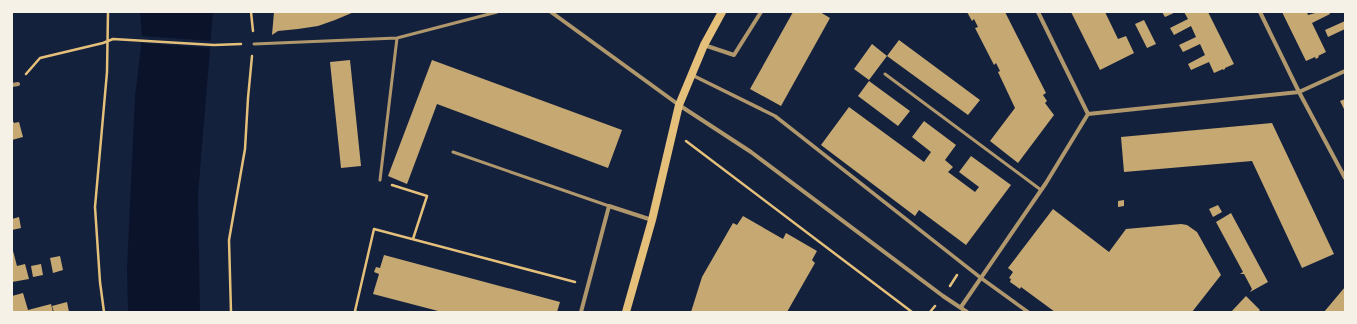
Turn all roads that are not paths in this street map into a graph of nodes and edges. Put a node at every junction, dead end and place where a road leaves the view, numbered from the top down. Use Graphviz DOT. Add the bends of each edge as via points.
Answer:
graph roads {
  1 [pos="497,12"];
  2 [pos="552,12"];
  3 [pos="722,12"];
  4 [pos="761,12"];
  5 [pos="1038,12"];
  6 [pos="1260,12"];
  7 [pos="397,38"];
  8 [pos="254,44"];
  9 [pos="704,45"];
  10 [pos="1345,71"];
  11 [pos="885,74"];
  12 [pos="691,75"];
  13 [pos="18,84"];
  14 [pos="12,85"];
  15 [pos="1299,92"];
  16 [pos="679,105"];
  17 [pos="1088,114"];
  18 [pos="453,152"];
  19 [pos="1345,178"];
  20 [pos="380,180"];
  21 [pos="1041,190"];
  22 [pos="609,206"];
  23 [pos="652,220"];
  24 [pos="981,278"];
  25 [pos="960,307"];
  26 [pos="581,312"];
  27 [pos="626,312"];
  28 [pos="967,312"];
  29 [pos="1028,312"];
  1 -- 7 [label="lane"];
  2 -- 16 [label="street"];
  3 -- 9 [label="main road"];
  4 -- 9 [label="street" via="734,55"];
  5 -- 17 [label="street"];
  6 -- 15 [label="street"];
  7 -- 8 [label="lane"];
  7 -- 20 [label="lane"];
  9 -- 12 [label="main road"];
  10 -- 15 [label="street"];
  11 -- 21 [label="lane"];
  12 -- 16 [label="main road"];
  12 -- 24 [label="street" via="775,116"];
  13 -- 14 [label="street"];
  15 -- 17 [label="street"];
  15 -- 19 [label="street"];
  16 -- 23 [label="main road"];
  16 -- 25 [label="street" via="751,152"];
  17 -- 21 [label="street"];
  18 -- 22 [label="lane"];
  21 -- 24 [label="street"];
  22 -- 23 [label="street"];
  22 -- 26 [label="street"];
  23 -- 27 [label="main road"];
  24 -- 25 [label="street"];
  24 -- 29 [label="street"];
  25 -- 28 [label="street"];
}
